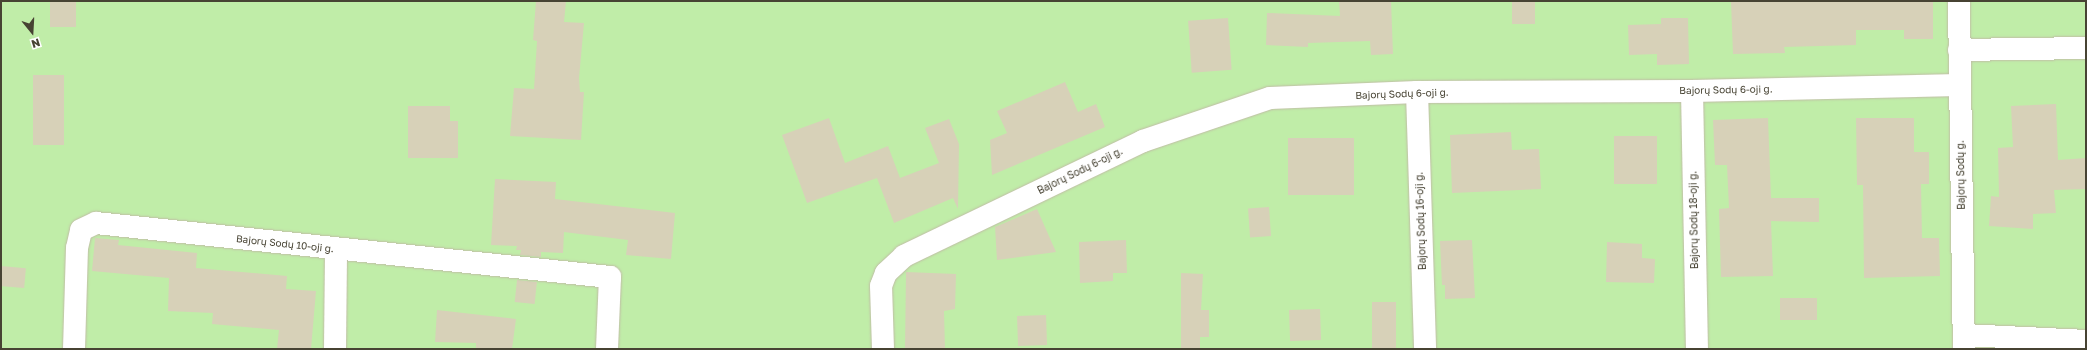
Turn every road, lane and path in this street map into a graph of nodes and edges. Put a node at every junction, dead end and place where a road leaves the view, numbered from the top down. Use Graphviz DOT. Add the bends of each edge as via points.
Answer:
graph roads {
  1 [pos="1960,1"];
  2 [pos="2086,48"];
  3 [pos="1959,50"];
  4 [pos="1959,85"];
  5 [pos="1692,91"];
  6 [pos="1417,92"];
  7 [pos="336,250"];
  8 [pos="2086,341"];
  9 [pos="1964,342"];
  10 [pos="74,349"];
  11 [pos="335,349"];
  12 [pos="607,349"];
  13 [pos="883,349"];
  14 [pos="1425,349"];
  15 [pos="1697,349"];
  1 -- 3 [label="street, Bajorų Sodų g."];
  2 -- 3 [label="street"];
  3 -- 4 [label="street, Bajorų Sodų g."];
  4 -- 5 [label="street, Bajorų Sodų 6-oji g."];
  4 -- 9 [label="street, Bajorų Sodų g."];
  5 -- 6 [label="street, Bajorų Sodų 6-oji g."];
  5 -- 15 [label="street, Bajorų Sodų 18-oji g."];
  6 -- 13 [label="street, Bajorų Sodų 6-oji g." via="1270,98 1143,141 904,256 886,273 881,286"];
  6 -- 14 [label="street, Bajorų Sodų 16-oji g."];
  7 -- 10 [label="street, Bajorų Sodų 10-oji g." via="96,223 81,230 76,248"];
  7 -- 11 [label="street"];
  7 -- 12 [label="street, Bajorų Sodų 10-oji g." via="610,277"];
  8 -- 9 [label="street"];
}
